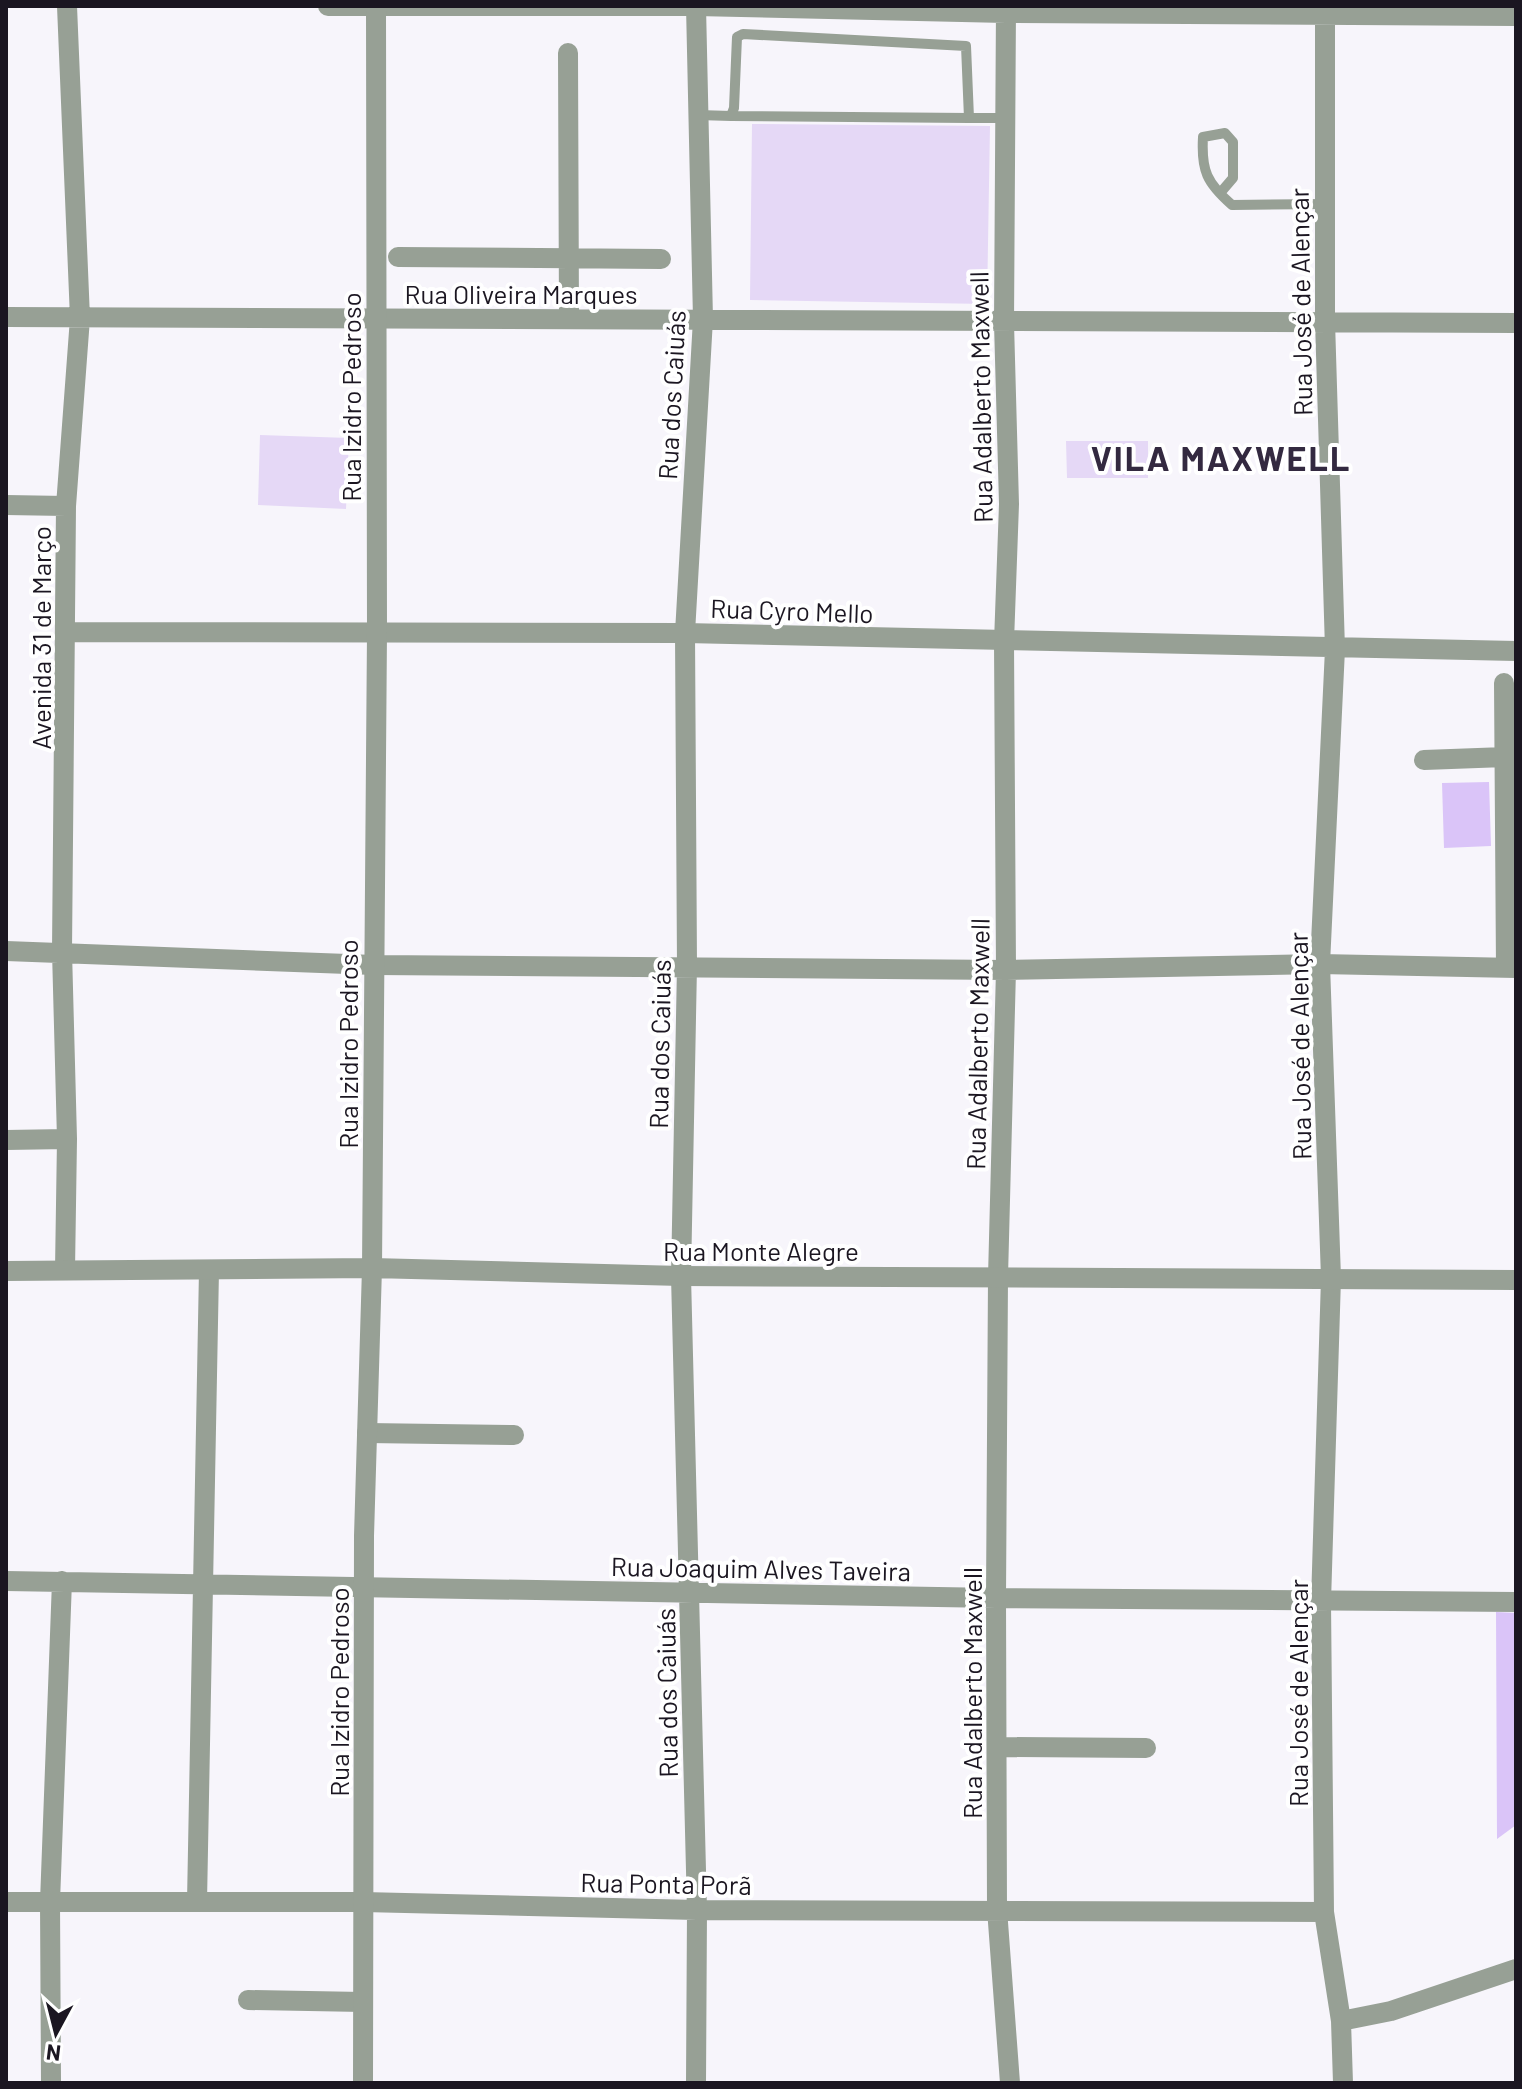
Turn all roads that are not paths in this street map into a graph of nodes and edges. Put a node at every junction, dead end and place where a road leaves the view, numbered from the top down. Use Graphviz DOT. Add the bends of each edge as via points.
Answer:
graph roads {
  1 [pos="67,6"];
  2 [pos="328,6"];
  3 [pos="696,6"];
  4 [pos="376,7"];
  5 [pos="1006,9"];
  6 [pos="1325,9"];
  7 [pos="1516,16"];
  8 [pos="568,53"];
  9 [pos="698,115"];
  10 [pos="731,116"];
  11 [pos="969,118"];
  12 [pos="1006,118"];
  13 [pos="1221,192"];
  14 [pos="1325,204"];
  15 [pos="398,257"];
  16 [pos="569,258"];
  17 [pos="661,259"];
  18 [pos="6,317"];
  19 [pos="80,318"];
  20 [pos="375,319"];
  21 [pos="569,319"];
  22 [pos="703,319"];
  23 [pos="1325,321"];
  24 [pos="1004,323"];
  25 [pos="1516,323"];
  26 [pos="6,505"];
  27 [pos="66,506"];
  28 [pos="67,632"];
  29 [pos="377,632"];
  30 [pos="685,633"];
  31 [pos="1004,642"];
  32 [pos="1335,649"];
  33 [pos="1516,651"];
  34 [pos="1504,683"];
  35 [pos="1505,757"];
  36 [pos="1424,760"];
  37 [pos="6,951"];
  38 [pos="62,951"];
  39 [pos="1320,964"];
  40 [pos="374,965"];
  41 [pos="687,966"];
  42 [pos="1511,968"];
  43 [pos="1006,970"];
  44 [pos="67,1139"];
  45 [pos="6,1140"];
  46 [pos="372,1268"];
  47 [pos="65,1270"];
  48 [pos="209,1270"];
  49 [pos="6,1271"];
  50 [pos="681,1276"];
  51 [pos="998,1277"];
  52 [pos="1331,1278"];
  53 [pos="1516,1280"];
  54 [pos="367,1433"];
  55 [pos="514,1435"];
  56 [pos="6,1581"];
  57 [pos="62,1581"];
  58 [pos="201,1585"];
  59 [pos="364,1589"];
  60 [pos="689,1592"];
  61 [pos="996,1598"];
  62 [pos="1321,1602"];
  63 [pos="1516,1602"];
  64 [pos="998,1747"];
  65 [pos="1146,1748"];
  66 [pos="6,1902"];
  67 [pos="50,1902"];
  68 [pos="197,1902"];
  69 [pos="363,1902"];
  70 [pos="997,1909"];
  71 [pos="697,1910"];
  72 [pos="1324,1912"];
  73 [pos="1516,1969"];
  74 [pos="248,2000"];
  75 [pos="363,2002"];
  76 [pos="1341,2021"];
  77 [pos="51,2083"];
  78 [pos="363,2083"];
  79 [pos="696,2083"];
  80 [pos="1010,2083"];
  81 [pos="1343,2083"];
  1 -- 19 [label="street, Avenida 31 de Março"];
  2 -- 4 [label="street"];
  3 -- 4 [label="street"];
  3 -- 5 [label="street"];
  3 -- 9 [label="street, Rua dos Caiuás"];
  4 -- 20 [label="street, Rua Izidro Pedroso"];
  5 -- 6 [label="street"];
  5 -- 12 [label="street, Rua Adalberto Maxwell"];
  6 -- 7 [label="street"];
  6 -- 14 [label="street, Rua José de Alençar"];
  8 -- 16 [label="street"];
  9 -- 10 [label="lane"];
  9 -- 22 [label="street, Rua dos Caiuás"];
  10 -- 11 [label="lane"];
  10 -- 11 [label="lane" via="734,48 743,34 966,46"];
  11 -- 12 [label="lane"];
  12 -- 24 [label="street, Rua Adalberto Maxwell"];
  13 -- 13 [label="lane" via="1208,183 1201,158 1203,137 1209,133 1225,133 1233,142 1233,178"];
  13 -- 14 [label="lane" via="1232,205"];
  14 -- 23 [label="street, Rua José de Alençar"];
  15 -- 16 [label="street"];
  16 -- 17 [label="street"];
  16 -- 21 [label="street"];
  18 -- 19 [label="street, Rua Oliveira Marques"];
  19 -- 20 [label="street, Rua Oliveira Marques"];
  19 -- 27 [label="street, Avenida 31 de Março"];
  20 -- 21 [label="street, Rua Oliveira Marques"];
  20 -- 29 [label="street, Rua Izidro Pedroso"];
  21 -- 22 [label="street, Rua Oliveira Marques"];
  22 -- 24 [label="street, Rua Oliveira Marques"];
  22 -- 30 [label="street, Rua dos Caiuás"];
  23 -- 24 [label="street, Rua Oliveira Marques"];
  23 -- 25 [label="street, Rua Oliveira Marques"];
  23 -- 32 [label="street, Rua José de Alençar"];
  24 -- 31 [label="street, Rua Adalberto Maxwell" via="1009,504"];
  26 -- 27 [label="street"];
  27 -- 28 [label="street, Avenida 31 de Março"];
  28 -- 29 [label="street, Rua Cyro Mello"];
  28 -- 38 [label="street, Avenida 31 de Março"];
  29 -- 30 [label="street, Rua Cyro Mello"];
  29 -- 40 [label="street, Rua Izidro Pedroso"];
  30 -- 31 [label="street, Rua Cyro Mello"];
  30 -- 41 [label="street, Rua dos Caiuás"];
  31 -- 32 [label="street, Rua Cyro Mello"];
  31 -- 43 [label="street, Rua Adalberto Maxwell"];
  32 -- 33 [label="street, Rua Cyro Mello"];
  32 -- 39 [label="street, Rua José de Alençar"];
  34 -- 35 [label="street"];
  35 -- 36 [label="street"];
  35 -- 42 [label="street"];
  37 -- 38 [label="street"];
  38 -- 40 [label="street"];
  38 -- 44 [label="street, Avenida 31 de Março"];
  39 -- 42 [label="street"];
  39 -- 43 [label="street"];
  39 -- 52 [label="street, Rua José de Alençar"];
  40 -- 41 [label="street"];
  40 -- 46 [label="street, Rua Izidro Pedroso"];
  41 -- 43 [label="street"];
  41 -- 50 [label="street, Rua dos Caiuás"];
  43 -- 51 [label="street, Rua Adalberto Maxwell"];
  44 -- 45 [label="street"];
  44 -- 47 [label="street, Avenida 31 de Março"];
  46 -- 48 [label="street, Rua Monte Alegre"];
  46 -- 50 [label="street, Rua Monte Alegre"];
  46 -- 54 [label="street, Rua Izidro Pedroso"];
  47 -- 48 [label="street, Rua Monte Alegre"];
  47 -- 49 [label="street, Rua Monte Alegre"];
  48 -- 58 [label="street"];
  50 -- 51 [label="street, Rua Monte Alegre"];
  50 -- 60 [label="street, Rua dos Caiuás"];
  51 -- 52 [label="street, Rua Monte Alegre"];
  51 -- 61 [label="street, Rua Adalberto Maxwell"];
  52 -- 53 [label="street, Rua Monte Alegre"];
  52 -- 62 [label="street, Rua José de Alençar"];
  54 -- 55 [label="street"];
  54 -- 59 [label="street, Rua Izidro Pedroso"];
  56 -- 57 [label="street, Rua Joaquim Alves Taveira"];
  57 -- 58 [label="street, Rua Joaquim Alves Taveira"];
  57 -- 67 [label="street"];
  58 -- 59 [label="street, Rua Joaquim Alves Taveira"];
  58 -- 68 [label="street"];
  59 -- 60 [label="street, Rua Joaquim Alves Taveira"];
  59 -- 69 [label="street, Rua Izidro Pedroso"];
  60 -- 61 [label="street, Rua Joaquim Alves Taveira"];
  60 -- 71 [label="street, Rua dos Caiuás"];
  61 -- 62 [label="street, Rua Joaquim Alves Taveira"];
  61 -- 64 [label="street, Rua Adalberto Maxwell"];
  62 -- 63 [label="street, Rua Joaquim Alves Taveira"];
  62 -- 72 [label="street, Rua José de Alençar"];
  64 -- 65 [label="street"];
  64 -- 70 [label="street, Rua Adalberto Maxwell"];
  66 -- 67 [label="street, Rua Ponta Porã"];
  67 -- 68 [label="street, Rua Ponta Porã"];
  67 -- 77 [label="street"];
  68 -- 69 [label="street, Rua Ponta Porã"];
  69 -- 71 [label="street, Rua Ponta Porã"];
  69 -- 75 [label="street, Rua Izidro Pedroso"];
  70 -- 71 [label="street, Rua Ponta Porã"];
  70 -- 72 [label="street, Rua Ponta Porã"];
  70 -- 80 [label="street, Rua Adalberto Maxwell"];
  71 -- 79 [label="street, Rua dos Caiuás"];
  72 -- 76 [label="street, Rua José de Alençar"];
  73 -- 76 [label="street" via="1430,1999"];
  74 -- 75 [label="street"];
  75 -- 78 [label="street, Rua Izidro Pedroso"];
  76 -- 81 [label="street, Rua José de Alençar"];
}
